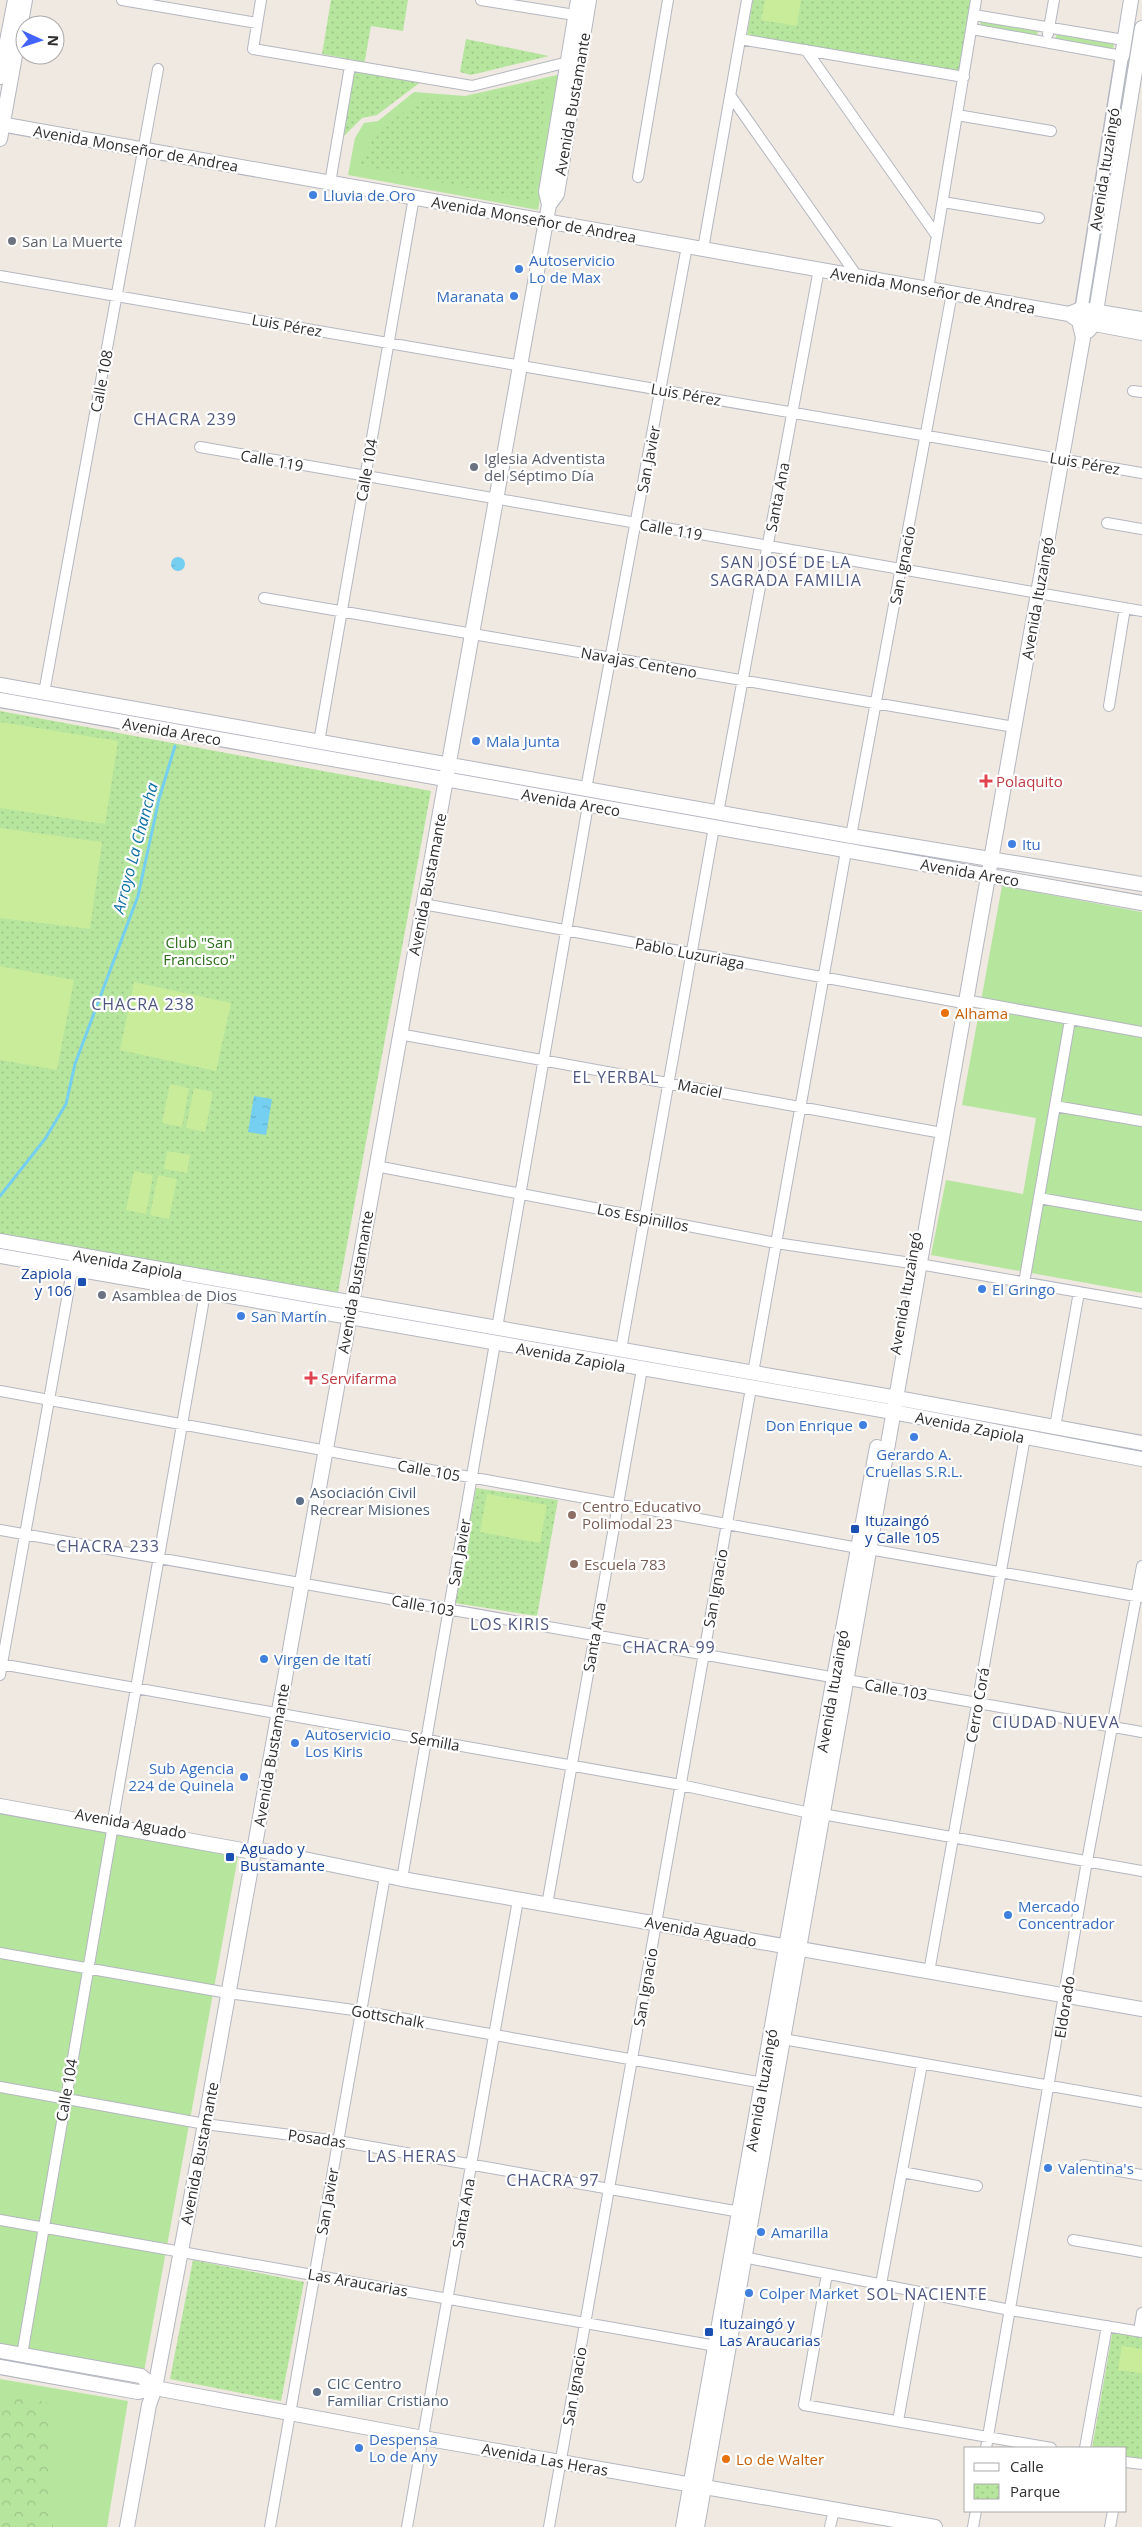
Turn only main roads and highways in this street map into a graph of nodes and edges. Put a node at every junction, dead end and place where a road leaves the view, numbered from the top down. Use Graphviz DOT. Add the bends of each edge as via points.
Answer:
graph roads {
  1 [pos="15,0"];
  2 [pos="25,0"];
  3 [pos="578,0"];
  4 [pos="590,0"];
  5 [pos="1131,0"];
  6 [pos="581,16"];
  7 [pos="1142,28"];
  8 [pos="1122,56"];
  9 [pos="0,77"];
  10 [pos="1,125"];
  11 [pos="0,139"];
  12 [pos="549,205"];
  13 [pos="546,221"];
  14 [pos="1076,314"];
  15 [pos="1095,318"];
  16 [pos="1142,320"];
  17 [pos="1142,333"];
  18 [pos="1083,338"];
  19 [pos="0,685"];
  20 [pos="0,700"];
  21 [pos="450,765"];
  22 [pos="447,780"];
  23 [pos="990,858"];
  24 [pos="986,875"];
  25 [pos="1142,884"];
  26 [pos="1142,903"];
  27 [pos="0,1241"];
  28 [pos="0,1256"];
  29 [pos="351,1303"];
  30 [pos="349,1318"];
  31 [pos="891,1397"];
  32 [pos="888,1412"];
  33 [pos="1142,1443"];
  34 [pos="1142,1459"];
  35 [pos="0,1800"];
  36 [pos="0,1806"];
  37 [pos="113,1823"];
  38 [pos="256,1849"];
  39 [pos="792,1947"];
  40 [pos="1142,2009"];
  41 [pos="768,2084"];
  42 [pos="738,2256"];
  43 [pos="0,2351"];
  44 [pos="0,2367"];
  45 [pos="155,2388"];
  46 [pos="698,2486"];
  47 [pos="127,2527"];
  48 [pos="136,2527"];
  49 [pos="683,2527"];
  50 [pos="697,2527"];
  51 [pos="935,2527"];
  1 -- 9 [label="main road"];
  2 -- 10 [label="main road"];
  3 -- 6 [label="main road, Avenida Bustamante"];
  4 -- 6 [label="main road, Avenida Bustamante"];
  5 -- 8 [label="main road, Avenida Ituzaingó"];
  6 -- 12 [label="main road, Avenida Bustamante" via="568,62 546,192"];
  6 -- 12 [label="main road, Avenida Bustamante" via="557,194"];
  7 -- 15 [label="main road, Avenida Ituzaingó"];
  10 -- 11 [label="main road"];
  10 -- 13 [label="main road, Avenida Monseñor de Andrea"];
  12 -- 13 [label="main road, Avenida Bustamante"];
  13 -- 14 [label="main road, Avenida Monseñor de Andrea"];
  13 -- 21 [label="main road, Avenida Bustamante"];
  14 -- 15 [label="main road, Avenida Monseñor de Andrea"];
  14 -- 18 [label="main road, Avenida Ituzaingó"];
  15 -- 16 [label="main road, Avenida Monseñor de Andrea"];
  15 -- 17 [label="main road, Avenida Monseñor de Andrea"];
  15 -- 18 [label="main road, Avenida Ituzaingó"];
  18 -- 23 [label="main road, Avenida Ituzaingó"];
  19 -- 21 [label="main road, Avenida Areco"];
  20 -- 22 [label="main road, Avenida Areco"];
  21 -- 22 [label="main road, Avenida Bustamante"];
  21 -- 23 [label="main road, Avenida Areco"];
  22 -- 24 [label="main road, Avenida Areco"];
  22 -- 29 [label="main road, Avenida Bustamante"];
  23 -- 24 [label="main road, Avenida Ituzaingó"];
  23 -- 25 [label="main road, Avenida Areco"];
  24 -- 26 [label="main road, Avenida Areco"];
  24 -- 31 [label="main road, Avenida Ituzaingó"];
  27 -- 29 [label="main road, Avenida Zapiola"];
  28 -- 30 [label="main road, Avenida Zapiola"];
  29 -- 30 [label="main road, Avenida Bustamante"];
  29 -- 31 [label="main road, Avenida Zapiola"];
  30 -- 32 [label="main road, Avenida Zapiola"];
  30 -- 38 [label="main road, Avenida Bustamante"];
  31 -- 32 [label="main road, Avenida Ituzaingó"];
  31 -- 33 [label="main road, Avenida Zapiola"];
  32 -- 34 [label="main road, Avenida Zapiola"];
  32 -- 39 [label="main road, Avenida Ituzaingó"];
  35 -- 37 [label="main road, Avenida Aguado"];
  36 -- 37 [label="main road, Avenida Aguado"];
  37 -- 38 [label="main road, Avenida Aguado"];
  38 -- 39 [label="main road, Avenida Aguado" via="385,1876"];
  38 -- 45 [label="main road, Avenida Bustamante"];
  39 -- 40 [label="main road, Avenida Aguado"];
  39 -- 41 [label="main road, Avenida Ituzaingó"];
  39 -- 41 [label="main road, Avenida Ituzaingó" via="783,2039"];
  41 -- 42 [label="main road, Avenida Ituzaingó"];
  42 -- 46 [label="main road, Avenida Ituzaingó"];
  42 -- 46 [label="main road, Avenida Ituzaingó" via="716,2346"];
  43 -- 45 [label="main road, Avenida Las Heras" via="141,2376"];
  44 -- 45 [label="main road, Avenida Las Heras" via="138,2392"];
  45 -- 46 [label="main road, Avenida Las Heras"];
  45 -- 47 [label="main road, Avenida Bustamante" via="149,2404"];
  45 -- 48 [label="main road, Avenida Bustamante" via="158,2406"];
  46 -- 49 [label="main road, Avenida Ituzaingó"];
  46 -- 50 [label="main road, Avenida Ituzaingó"];
  46 -- 51 [label="main road, Avenida Las Heras"];
}
